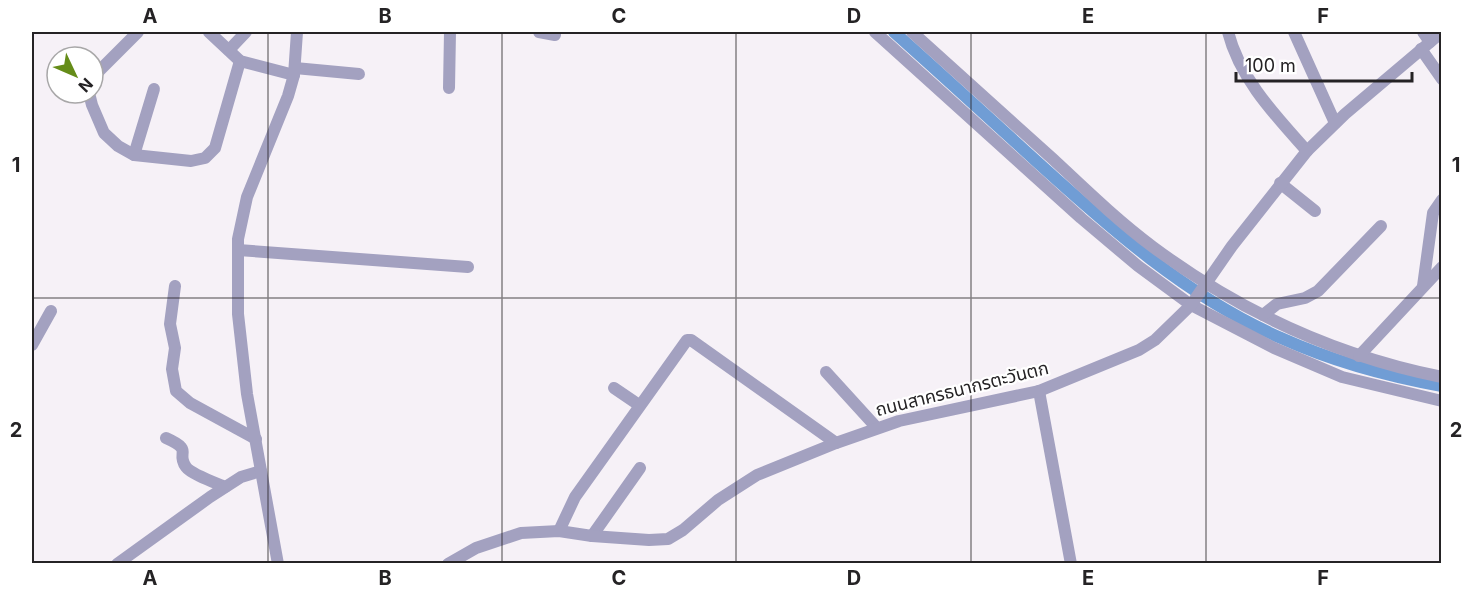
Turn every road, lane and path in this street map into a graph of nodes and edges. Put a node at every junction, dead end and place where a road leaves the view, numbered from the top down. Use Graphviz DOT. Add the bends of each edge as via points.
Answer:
graph roads {
  1 [pos="138,32"];
  2 [pos="209,32"];
  3 [pos="246,32"];
  4 [pos="297,32"];
  5 [pos="450,32"];
  6 [pos="539,32"];
  7 [pos="875,32"];
  8 [pos="912,32"];
  9 [pos="1228,32"];
  10 [pos="1294,32"];
  11 [pos="1442,32"];
  12 [pos="555,35"];
  13 [pos="1425,41"];
  14 [pos="229,50"];
  15 [pos="240,61"];
  16 [pos="105,65"];
  17 [pos="295,71"];
  18 [pos="359,74"];
  19 [pos="1442,79"];
  20 [pos="449,88"];
  21 [pos="154,89"];
  22 [pos="92,105"];
  23 [pos="1335,123"];
  24 [pos="1307,151"];
  25 [pos="134,155"];
  26 [pos="1281,183"];
  27 [pos="1442,200"];
  28 [pos="1315,211"];
  29 [pos="1381,226"];
  30 [pos="238,250"];
  31 [pos="468,267"];
  32 [pos="1442,267"];
  33 [pos="1205,284"];
  34 [pos="175,286"];
  35 [pos="1424,286"];
  36 [pos="1192,304"];
  37 [pos="51,311"];
  38 [pos="1263,315"];
  39 [pos="32,345"];
  40 [pos="1359,356"];
  41 [pos="826,372"];
  42 [pos="1442,377"];
  43 [pos="614,388"];
  44 [pos="1039,391"];
  45 [pos="1442,401"];
  46 [pos="639,405"];
  47 [pos="877,428"];
  48 [pos="166,438"];
  49 [pos="256,439"];
  50 [pos="836,443"];
  51 [pos="640,468"];
  52 [pos="261,471"];
  53 [pos="225,487"];
  54 [pos="559,531"];
  55 [pos="592,536"];
  56 [pos="117,564"];
  57 [pos="278,564"];
  58 [pos="448,564"];
  59 [pos="1071,564"];
  1 -- 16 [label="street"];
  2 -- 14 [label="street"];
  3 -- 14 [label="street"];
  4 -- 17 [label="street"];
  5 -- 20 [label="street"];
  6 -- 12 [label="street"];
  7 -- 36 [label="street" via="1081,218 1138,266"];
  8 -- 33 [label="street" via="1097,200"];
  9 -- 24 [label="street" via="1239,65 1278,120"];
  10 -- 23 [label="street"];
  11 -- 13 [label="street, ถนนสาครธนากรตะวันตก"];
  13 -- 19 [label="street"];
  13 -- 23 [label="street, ถนนสาครธนากรตะวันตก"];
  14 -- 15 [label="street"];
  15 -- 17 [label="street"];
  15 -- 25 [label="street" via="215,148 205,158 191,161"];
  17 -- 18 [label="street"];
  17 -- 30 [label="street" via="247,197"];
  21 -- 25 [label="street"];
  22 -- 25 [label="street" via="104,133"];
  23 -- 24 [label="street, ถนนสาครธนากรตะวันตก"];
  24 -- 26 [label="street, ถนนสาครธนากรตะวันตก"];
  26 -- 28 [label="street"];
  26 -- 33 [label="street, ถนนสาครธนากรตะวันตก"];
  27 -- 35 [label="street" via="1433,213"];
  29 -- 38 [label="street" via="1318,291 1277,304"];
  30 -- 31 [label="street"];
  30 -- 49 [label="street" via="238,314"];
  32 -- 35 [label="street"];
  33 -- 36 [label="street, ถนนสาครธนากรตะวันตก"];
  33 -- 38 [label="street"];
  34 -- 49 [label="street" via="170,324 176,391 190,403"];
  35 -- 40 [label="street"];
  36 -- 44 [label="street, ถนนสาครธนากรตะวันตก" via="1139,350"];
  36 -- 45 [label="street" via="1274,348 1342,377"];
  37 -- 39 [label="street"];
  38 -- 40 [label="street"];
  40 -- 42 [label="street"];
  41 -- 47 [label="street"];
  43 -- 46 [label="street"];
  44 -- 47 [label="street, ถนนสาครธนากรตะวันตก"];
  44 -- 59 [label="street"];
  46 -- 50 [label="street" via="684,342 691,340"];
  46 -- 54 [label="street" via="575,497"];
  47 -- 50 [label="street, ถนนสาครธนากรตะวันตก"];
  48 -- 53 [label="street" via="183,448 188,469"];
  49 -- 52 [label="street"];
  50 -- 55 [label="street, ถนนสาครธนากรตะวันตก" via="758,475 668,539"];
  51 -- 55 [label="street"];
  52 -- 53 [label="street"];
  52 -- 57 [label="street"];
  53 -- 56 [label="street"];
  54 -- 55 [label="street, ถนนสาครธนากรตะวันตก"];
  54 -- 58 [label="street, ถนนสาครธนากรตะวันตก" via="521,533 476,548"];
}
